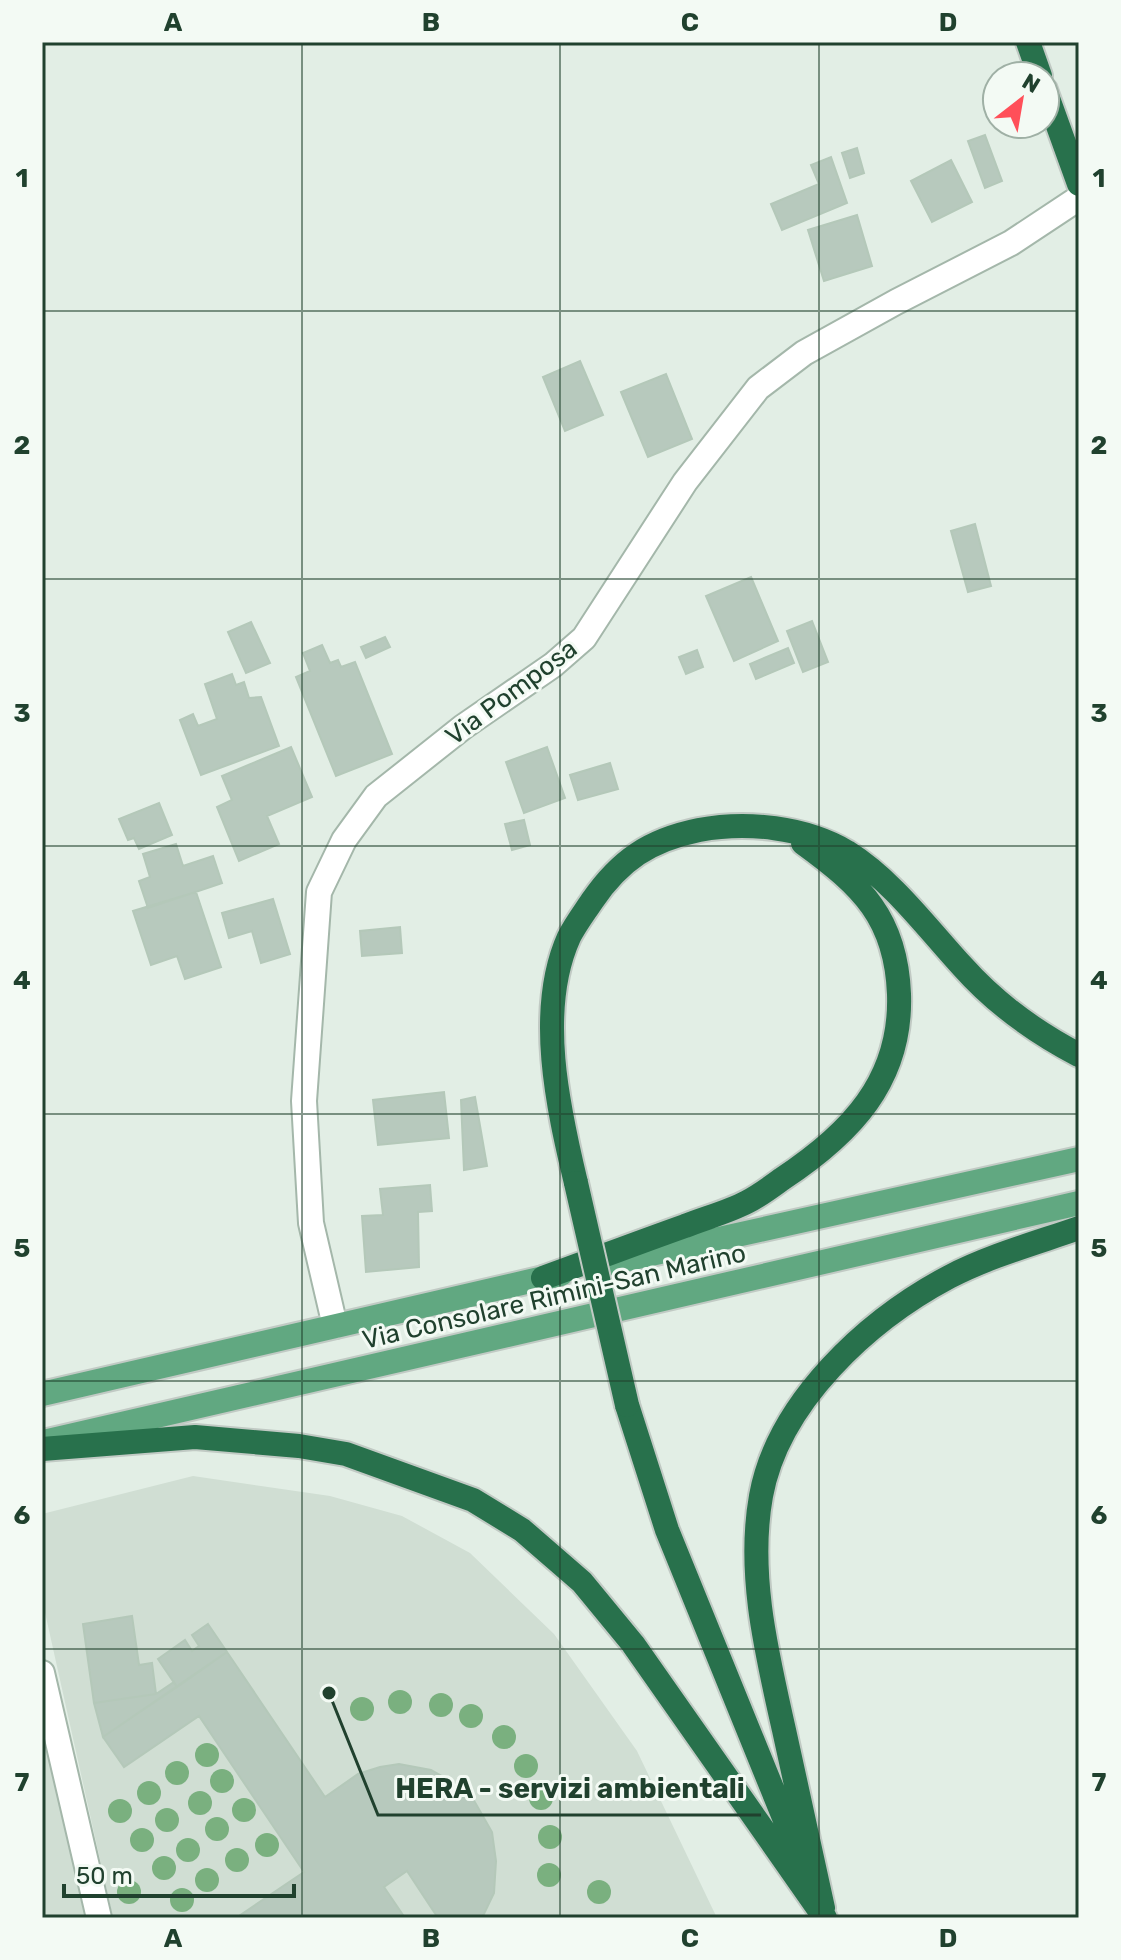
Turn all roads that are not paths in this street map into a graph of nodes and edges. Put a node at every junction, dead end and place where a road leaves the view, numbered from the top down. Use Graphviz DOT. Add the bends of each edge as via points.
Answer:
graph roads {
  1 [pos="1061,134"];
  2 [pos="1079,184"];
  3 [pos="1079,198"];
  4 [pos="785,830"];
  5 [pos="1079,1055"];
  6 [pos="1079,1159"];
  7 [pos="1079,1203"];
  8 [pos="1079,1228"];
  9 [pos="543,1278"];
  10 [pos="335,1326"];
  11 [pos="42,1394"];
  12 [pos="42,1446"];
  13 [pos="42,1673"];
  14 [pos="99,1918"];
  15 [pos="825,1918"];
  1 -- 2 [label="highway"];
  3 -- 10 [label="street, Via Pomposa" via="1011,243 804,353 758,388 685,482 584,638 376,796 344,840 319,892 304,1101 311,1223"];
  4 -- 5 [label="highway" via="845,852 877,875 1003,1005"];
  4 -- 9 [label="highway" via="855,884 893,946 900,1016 882,1079 862,1112 808,1162 747,1203"];
  4 -- 15 [label="highway, bridge" via="714,827 652,843 628,859 602,886 569,938 553,1005 553,1046 561,1117 627,1405 667,1530"];
  6 -- 9 [label="main road, Via Consolare Rimini-San Marino"];
  7 -- 12 [label="main road, Via Consolare Rimini-San Marino"];
  8 -- 15 [label="highway" via="951,1276 905,1303 830,1368 801,1404 777,1451 762,1493 756,1533 759,1602"];
  9 -- 10 [label="main road, Via Consolare Rimini-San Marino"];
  10 -- 11 [label="main road, Via Consolare Rimini-San Marino"];
  12 -- 15 [label="highway" via="195,1437 299,1446 346,1454 473,1500 522,1530 582,1582 633,1644"];
  13 -- 14 [label="street"];
}
